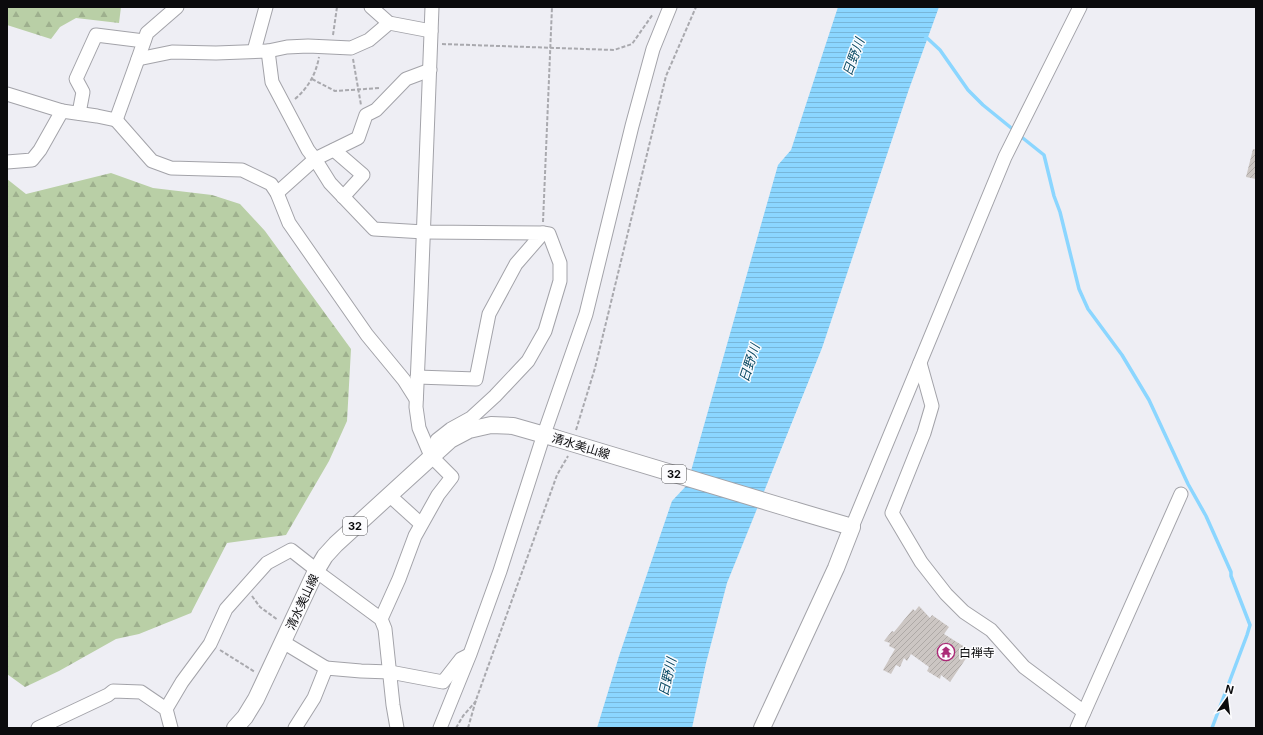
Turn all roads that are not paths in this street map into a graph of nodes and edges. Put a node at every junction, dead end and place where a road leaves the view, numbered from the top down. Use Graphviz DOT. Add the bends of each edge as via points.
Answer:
graph roads {
  1 [pos="266,7"];
  2 [pos="371,7"];
  3 [pos="432,7"];
  4 [pos="670,7"];
  5 [pos="1080,7"];
  6 [pos="174,8"];
  7 [pos="389,23"];
  8 [pos="431,37"];
  9 [pos="144,41"];
  10 [pos="254,51"];
  11 [pos="268,51"];
  12 [pos="138,59"];
  13 [pos="430,70"];
  14 [pos="7,94"];
  15 [pos="62,111"];
  16 [pos="79,113"];
  17 [pos="116,120"];
  18 [pos="334,150"];
  19 [pos="315,159"];
  20 [pos="7,162"];
  21 [pos="277,193"];
  22 [pos="343,197"];
  23 [pos="424,232"];
  24 [pos="543,234"];
  25 [pos="920,363"];
  26 [pos="417,377"];
  27 [pos="416,399"];
  28 [pos="549,436"];
  29 [pos="431,456"];
  30 [pos="1181,494"];
  31 [pos="390,495"];
  32 [pos="421,524"];
  33 [pos="852,527"];
  34 [pos="315,570"];
  35 [pos="381,619"];
  36 [pos="283,642"];
  37 [pos="470,654"];
  38 [pos="326,668"];
  39 [pos="390,672"];
  40 [pos="166,709"];
  41 [pos="1084,712"];
  42 [pos="38,728"];
  43 [pos="171,728"];
  44 [pos="235,728"];
  45 [pos="295,728"];
  46 [pos="398,728"];
  47 [pos="440,728"];
  48 [pos="762,728"];
  49 [pos="1077,728"];
  1 -- 10 [label="street"];
  2 -- 7 [label="street"];
  3 -- 8 [label="street"];
  4 -- 28 [label="street" via="653,50 586,314"];
  5 -- 25 [label="street" via="1005,156"];
  6 -- 9 [label="street" via="147,33"];
  7 -- 8 [label="street"];
  7 -- 11 [label="street" via="369,40 351,48 287,47"];
  8 -- 13 [label="street"];
  9 -- 12 [label="street"];
  9 -- 16 [label="street" via="96,35 76,80 83,92"];
  10 -- 11 [label="street"];
  10 -- 12 [label="street" via="172,52"];
  11 -- 19 [label="street" via="272,82"];
  12 -- 17 [label="street"];
  13 -- 18 [label="street" via="406,79 376,110 366,115 358,138"];
  13 -- 23 [label="street"];
  14 -- 15 [label="street"];
  15 -- 16 [label="street"];
  15 -- 20 [label="street" via="32,160"];
  16 -- 17 [label="street"];
  17 -- 21 [label="street" via="152,161 171,168 242,170 271,184"];
  18 -- 19 [label="street"];
  18 -- 22 [label="street" via="363,175"];
  19 -- 21 [label="street"];
  19 -- 22 [label="street" via="330,183"];
  21 -- 27 [label="street" via="289,223 367,335 404,380"];
  22 -- 23 [label="street" via="374,229"];
  23 -- 24 [label="street"];
  23 -- 26 [label="street"];
  24 -- 26 [label="street" via="516,264 489,314 476,379"];
  24 -- 29 [label="street" via="549,234 560,263 560,281 545,330 528,361 471,418 437,440"];
  25 -- 33 [label="street"];
  25 -- 41 [label="street" via="932,406 892,513 921,562 946,594 964,612 991,630 1024,667"];
  26 -- 27 [label="street"];
  27 -- 29 [label="street" via="419,428"];
  28 -- 29 [label="main road, 清水美山線 / 32" via="513,426 491,425 469,430 450,440"];
  28 -- 33 [label="main road, 清水美山線 / 32, bridge"];
  28 -- 37 [label="street"];
  29 -- 31 [label="main road, 清水美山線 / 32"];
  29 -- 32 [label="street" via="452,477"];
  30 -- 41 [label="street"];
  31 -- 32 [label="street"];
  31 -- 34 [label="main road, 清水美山線 / 32" via="336,544"];
  32 -- 35 [label="street"];
  33 -- 48 [label="main road" via="836,568"];
  34 -- 35 [label="street"];
  34 -- 36 [label="main road, 清水美山線 / 32"];
  34 -- 40 [label="street" via="291,550 267,563 226,609 210,644"];
  35 -- 39 [label="street" via="385,629"];
  36 -- 38 [label="street"];
  36 -- 44 [label="main road, 清水美山線 / 32" via="256,699"];
  37 -- 39 [label="street" via="461,659 443,682"];
  37 -- 47 [label="street"];
  38 -- 39 [label="street"];
  38 -- 45 [label="street" via="314,698"];
  39 -- 46 [label="street"];
  40 -- 42 [label="street" via="141,692 113,691"];
  40 -- 43 [label="street"];
  41 -- 49 [label="street"];
}
